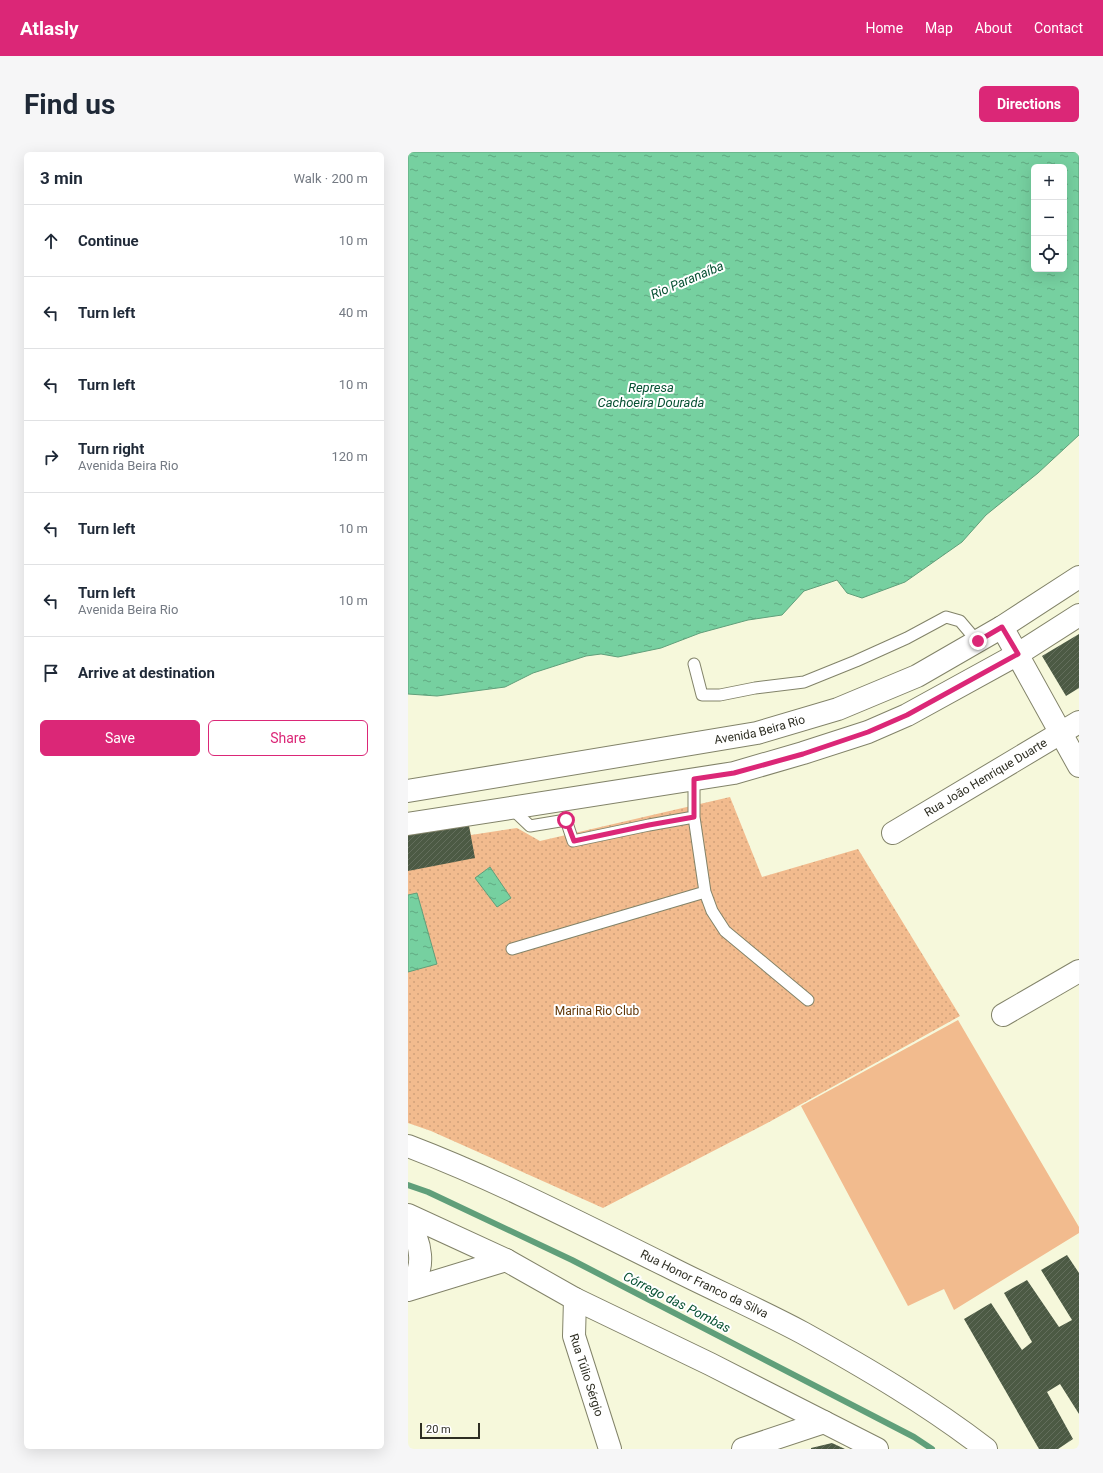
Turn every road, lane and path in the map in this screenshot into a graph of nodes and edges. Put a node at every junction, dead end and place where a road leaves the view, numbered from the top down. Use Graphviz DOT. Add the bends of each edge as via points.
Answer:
graph roads {
  1 [pos="1079,577"];
  2 [pos="1079,615"];
  3 [pos="1002,627"];
  4 [pos="978,641"];
  5 [pos="1018,654"];
  6 [pos="694,664"];
  7 [pos="1079,722"];
  8 [pos="1060,733"];
  9 [pos="1079,766"];
  10 [pos="694,779"];
  11 [pos="408,791"];
  12 [pos="510,808"];
  13 [pos="694,817"];
  14 [pos="408,824"];
  15 [pos="893,833"];
  16 [pos="705,892"];
  17 [pos="512,949"];
  18 [pos="1079,971"];
  19 [pos="808,1000"];
  20 [pos="1003,1015"];
  21 [pos="408,1146"];
  22 [pos="408,1215"];
  23 [pos="408,1223"];
  24 [pos="506,1260"];
  25 [pos="408,1285"];
  26 [pos="408,1290"];
  27 [pos="575,1299"];
  28 [pos="824,1422"];
  29 [pos="610,1449"];
  30 [pos="744,1449"];
  31 [pos="877,1449"];
  32 [pos="986,1449"];
  1 -- 3 [label="street, Avenida Beira Rio"];
  2 -- 5 [label="street"];
  3 -- 4 [label="street, Avenida Beira Rio"];
  3 -- 5 [label="street"];
  4 -- 6 [label="lane" via="960,621 946,617 907,638 804,682 720,694 702,695"];
  4 -- 11 [label="street, Avenida Beira Rio" via="918,676 878,693 757,733"];
  5 -- 8 [label="street"];
  5 -- 10 [label="street" via="907,715 868,732 803,754 734,773"];
  7 -- 8 [label="street, Rua João Henrique Duarte"];
  8 -- 9 [label="street"];
  8 -- 15 [label="street, Rua João Henrique Duarte"];
  10 -- 12 [label="street"];
  10 -- 13 [label="lane"];
  12 -- 13 [label="lane" via="530,826 566,820 574,841"];
  12 -- 14 [label="street"];
  13 -- 16 [label="lane"];
  16 -- 17 [label="lane"];
  16 -- 19 [label="lane" via="712,911 725,931"];
  18 -- 20 [label="street"];
  21 -- 32 [label="street, Rua Honor Franco da Silva" via="450,1162 507,1189 802,1333 890,1384"];
  22 -- 24 [label="street"];
  23 -- 25 [label="street" via="420,1248 420,1266 413,1282"];
  24 -- 26 [label="street"];
  24 -- 27 [label="street"];
  27 -- 28 [label="street"];
  27 -- 29 [label="street, Rua Túlio Sérgio" via="574,1336"];
  28 -- 30 [label="street"];
  28 -- 31 [label="street"];
}
